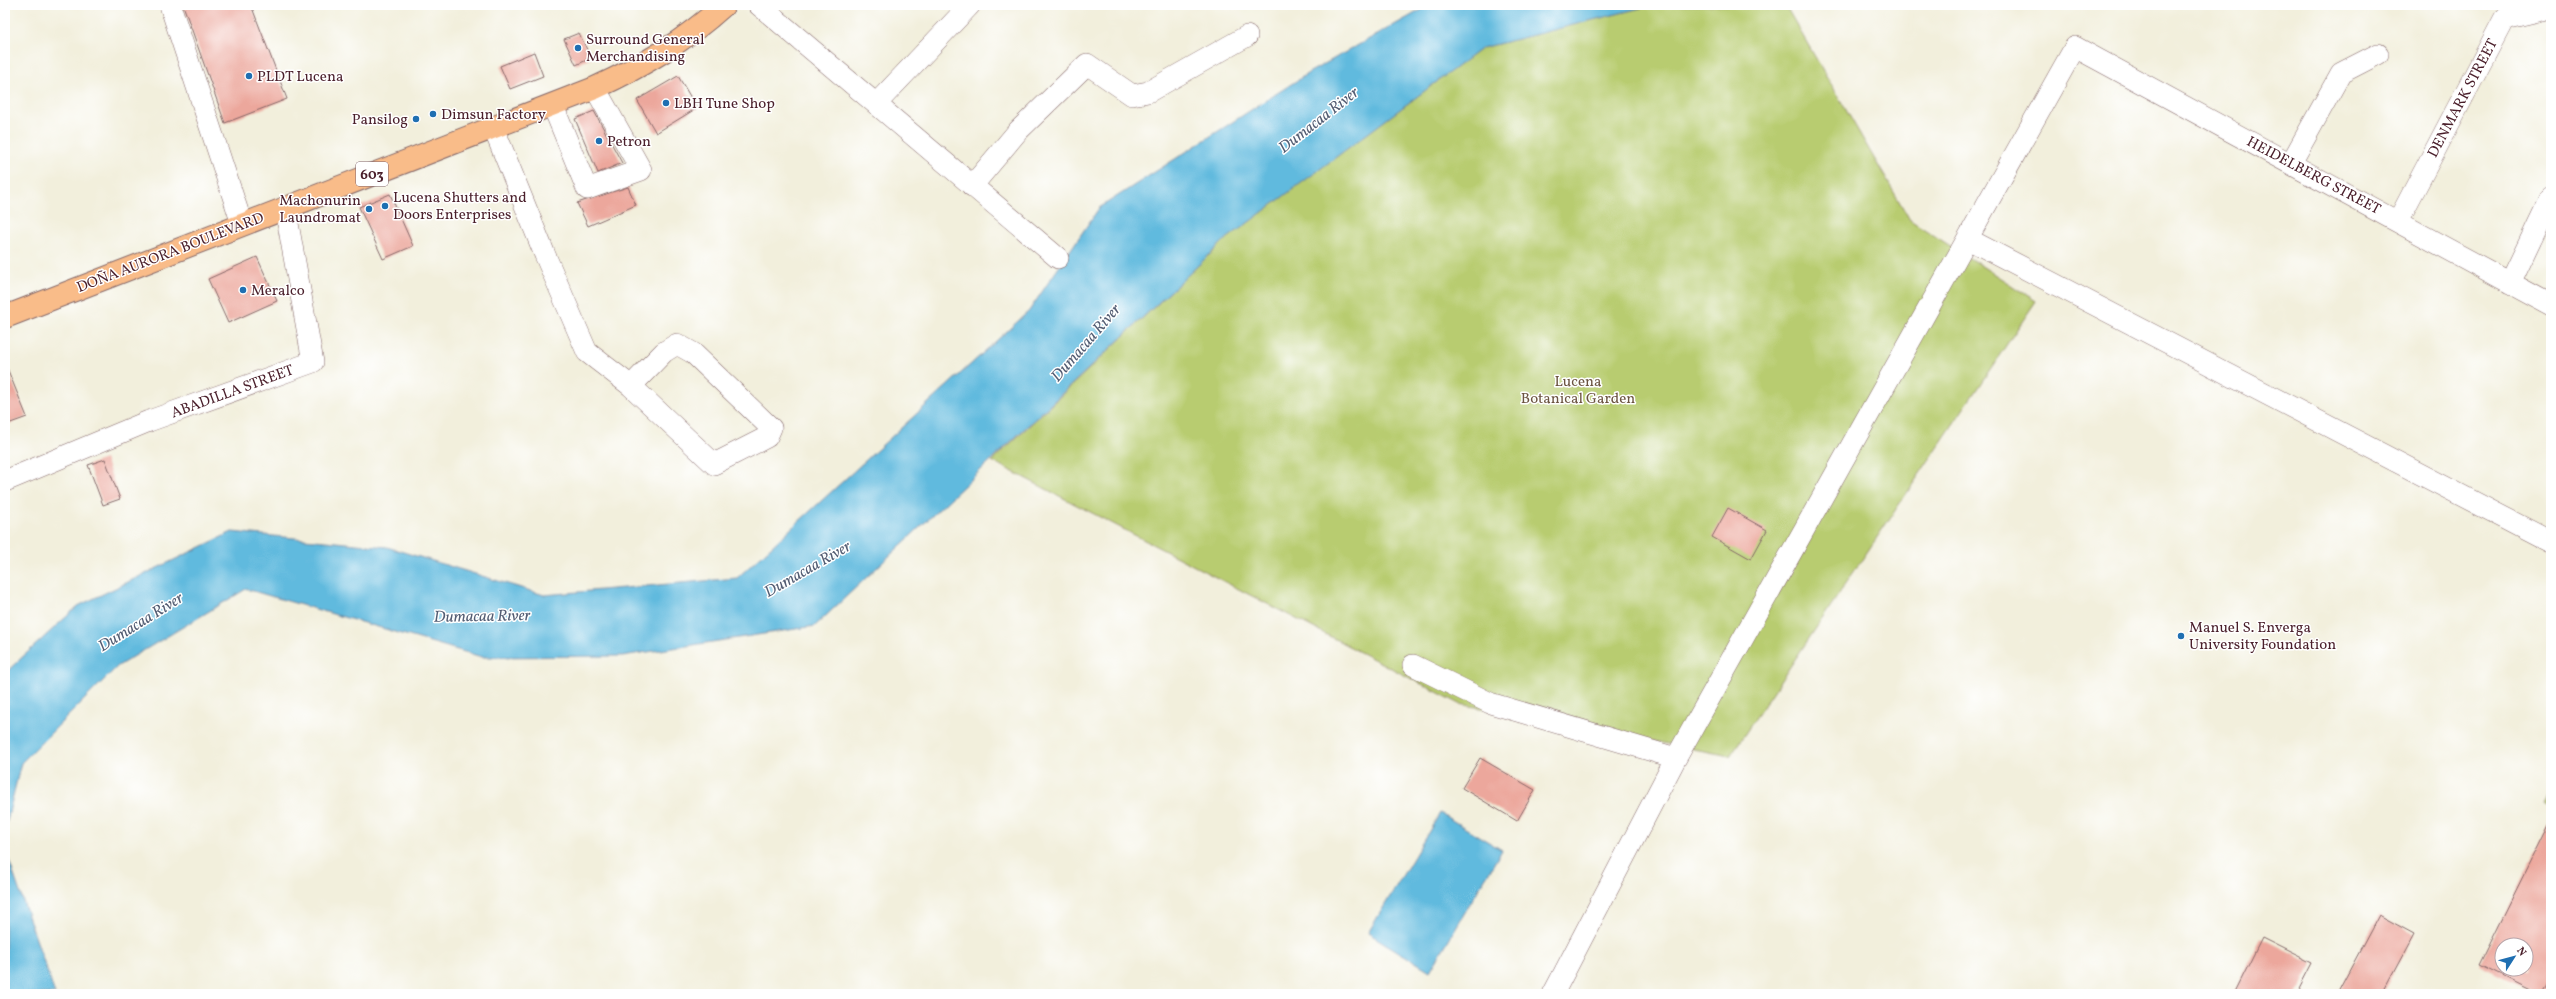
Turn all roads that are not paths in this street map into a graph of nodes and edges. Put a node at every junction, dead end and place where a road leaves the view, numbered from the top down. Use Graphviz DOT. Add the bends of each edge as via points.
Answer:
graph roads {
  1 [pos="170,5"];
  2 [pos="724,5"];
  3 [pos="759,5"];
  4 [pos="970,5"];
  5 [pos="2551,8"];
  6 [pos="1247,36"];
  7 [pos="2378,54"];
  8 [pos="595,88"];
  9 [pos="876,104"];
  10 [pos="553,106"];
  11 [pos="494,129"];
  12 [pos="2291,163"];
  13 [pos="972,186"];
  14 [pos="2551,197"];
  15 [pos="285,207"];
  16 [pos="2398,221"];
  17 [pos="242,224"];
  18 [pos="1968,239"];
  19 [pos="1058,258"];
  20 [pos="2510,283"];
  21 [pos="2551,305"];
  22 [pos="5,317"];
  23 [pos="631,386"];
  24 [pos="5,481"];
  25 [pos="2551,542"];
  26 [pos="1413,665"];
  27 [pos="1676,758"];
  28 [pos="1552,994"];
  1 -- 17 [label="street"];
  2 -- 8 [label="main road, DOÑA AURORA BOULEVARD / 603" via="687,37 638,69"];
  3 -- 9 [label="street"];
  4 -- 9 [label="street"];
  5 -- 16 [label="street, DENMARK STREET" via="2504,19"];
  6 -- 13 [label="street" via="1148,92 1132,95 1087,64 1018,131"];
  7 -- 12 [label="street" via="2341,73"];
  8 -- 10 [label="main road, DOÑA AURORA BOULEVARD / 603"];
  8 -- 10 [label="street" via="641,170 587,189"];
  9 -- 13 [label="street"];
  10 -- 11 [label="main road, DOÑA AURORA BOULEVARD / 603"];
  11 -- 15 [label="main road, DOÑA AURORA BOULEVARD / 603"];
  11 -- 23 [label="street" via="544,255 587,352"];
  12 -- 16 [label="street, HEIDELBERG STREET"];
  12 -- 18 [label="street, HEIDELBERG STREET" via="2075,47"];
  13 -- 19 [label="street"];
  14 -- 20 [label="street"];
  15 -- 17 [label="main road, DOÑA AURORA BOULEVARD / 603"];
  15 -- 24 [label="street, ABADILLA STREET" via="313,362 148,421"];
  16 -- 20 [label="street, HEIDELBERG STREET"];
  17 -- 22 [label="main road, DOÑA AURORA BOULEVARD / 603"];
  18 -- 25 [label="street"];
  18 -- 27 [label="street"];
  20 -- 21 [label="street, HEIDELBERG STREET"];
  23 -- 23 [label="street" via="714,464 767,437 771,428 693,353 677,344 664,352"];
  26 -- 27 [label="street" via="1490,703"];
  27 -- 28 [label="street"];
}
